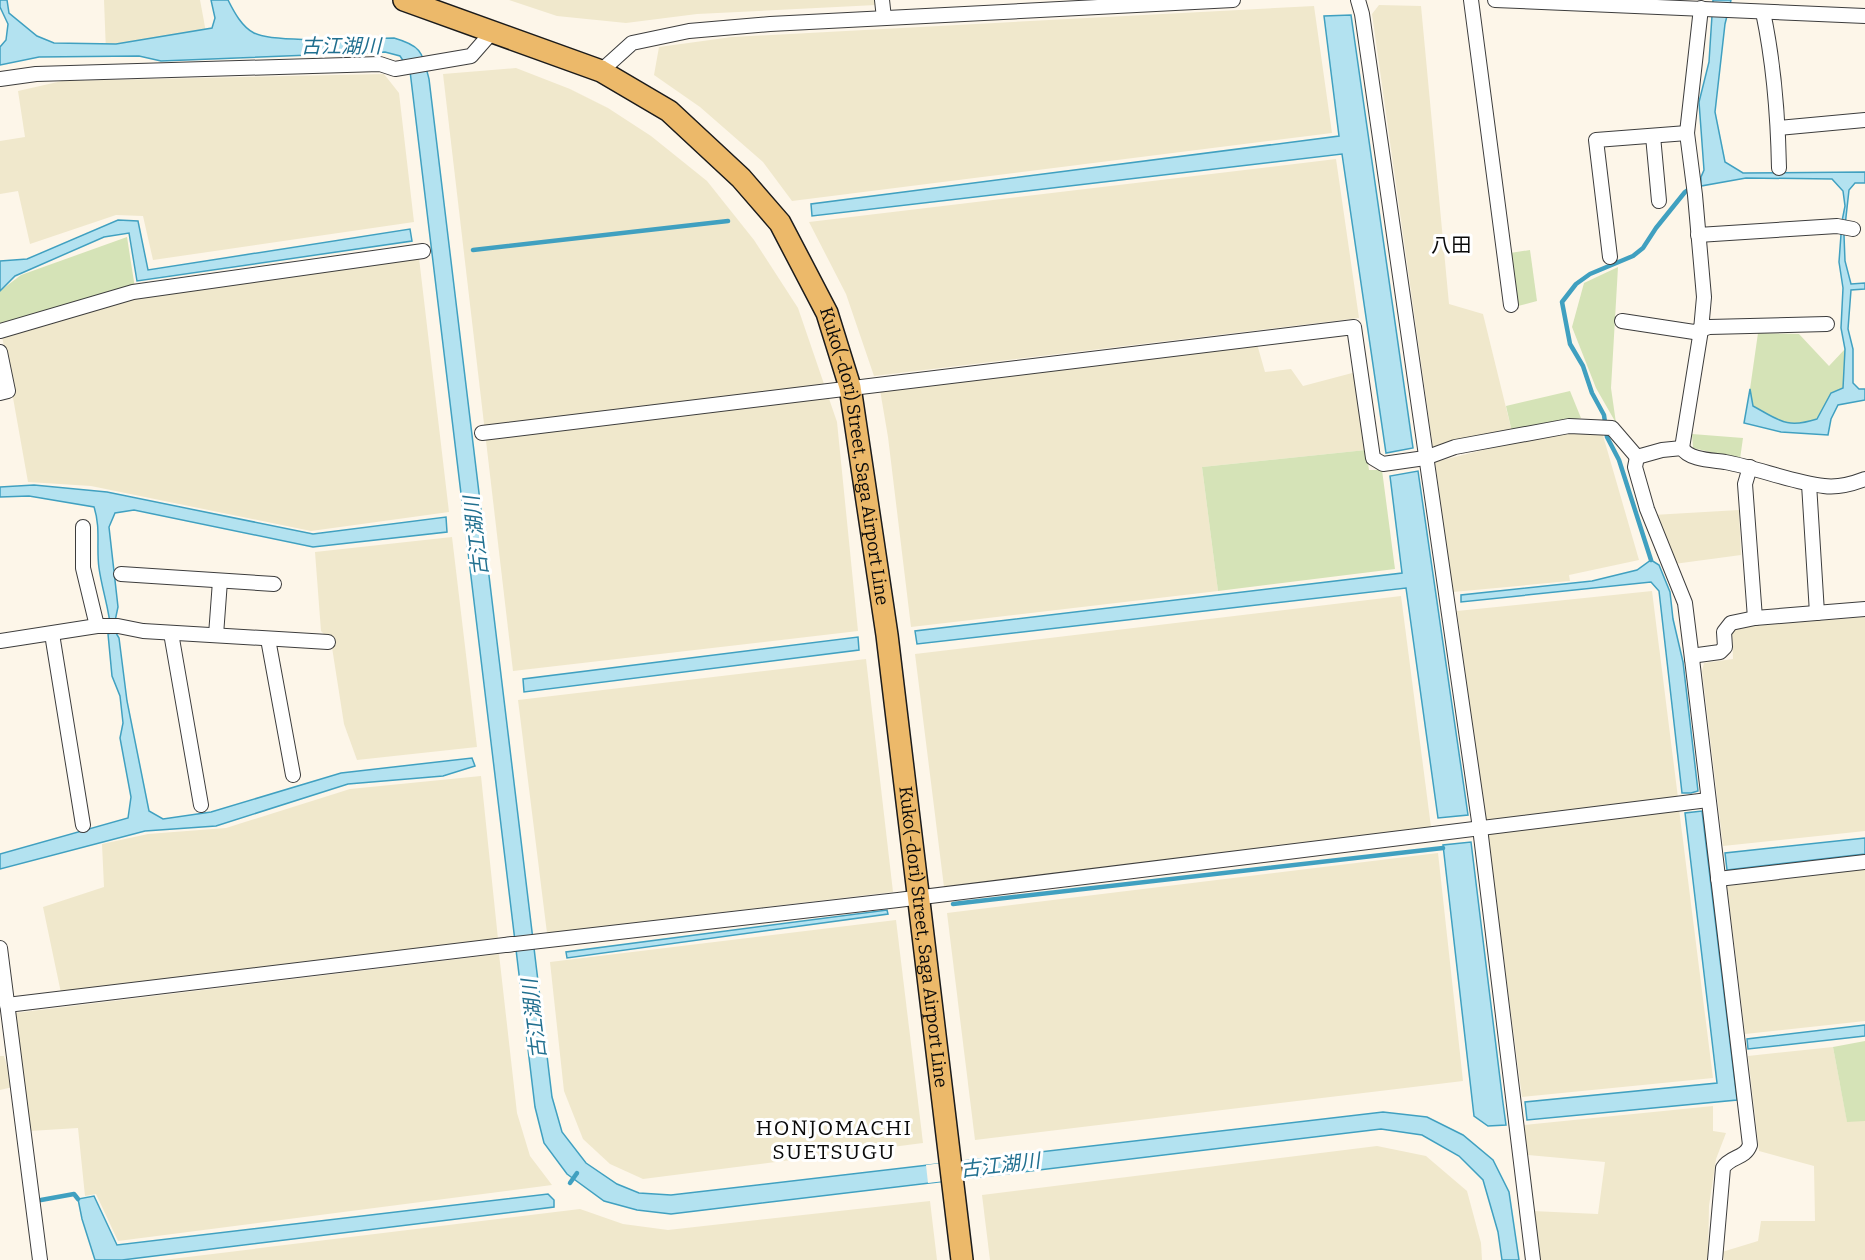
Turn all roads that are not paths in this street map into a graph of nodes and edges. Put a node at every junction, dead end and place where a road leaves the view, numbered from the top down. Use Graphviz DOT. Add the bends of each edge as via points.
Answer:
graph roads {
  1 [pos="404,0"];
  2 [pos="882,0"];
  3 [pos="1233,0"];
  4 [pos="1358,0"];
  5 [pos="1471,0"];
  6 [pos="1495,0"];
  7 [pos="1739,7"];
  8 [pos="1821,7"];
  9 [pos="1704,8"];
  10 [pos="1763,12"];
  11 [pos="1865,16"];
  12 [pos="884,18"];
  13 [pos="492,32"];
  14 [pos="601,71"];
  15 [pos="0,79"];
  16 [pos="1865,120"];
  17 [pos="1778,128"];
  18 [pos="1687,133"];
  19 [pos="1653,136"];
  20 [pos="1779,168"];
  21 [pos="1659,201"];
  22 [pos="1853,229"];
  23 [pos="1698,235"];
  24 [pos="423,251"];
  25 [pos="1610,257"];
  26 [pos="1511,304"];
  27 [pos="1622,321"];
  28 [pos="1827,324"];
  29 [pos="1701,330"];
  30 [pos="0,331"];
  31 [pos="0,352"];
  32 [pos="850,387"];
  33 [pos="0,393"];
  34 [pos="482,433"];
  35 [pos="1682,448"];
  36 [pos="1637,457"];
  37 [pos="1425,458"];
  38 [pos="1750,467"];
  39 [pos="1865,479"];
  40 [pos="1809,484"];
  41 [pos="83,527"];
  42 [pos="121,574"];
  43 [pos="220,581"];
  44 [pos="274,584"];
  45 [pos="1865,609"];
  46 [pos="1817,613"];
  47 [pos="1755,618"];
  48 [pos="107,626"];
  49 [pos="171,633"];
  50 [pos="52,634"];
  51 [pos="216,635"];
  52 [pos="268,639"];
  53 [pos="0,641"];
  54 [pos="328,642"];
  55 [pos="1692,659"];
  56 [pos="293,775"];
  57 [pos="1708,800"];
  58 [pos="201,806"];
  59 [pos="83,825"];
  60 [pos="1480,828"];
  61 [pos="1865,862"];
  62 [pos="1718,879"];
  63 [pos="918,897"];
  64 [pos="0,948"];
  65 [pos="7,1005"];
  66 [pos="6,1047"];
  67 [pos="40,1260"];
  68 [pos="962,1260"];
  69 [pos="1533,1260"];
  70 [pos="1715,1260"];
  1 -- 13 [label="main road, Kuko(-dori) Street, Saga Airport Line"];
  2 -- 12 [label="street"];
  3 -- 12 [label="street"];
  4 -- 37 [label="street"];
  5 -- 26 [label="street"];
  6 -- 9 [label="street"];
  7 -- 9 [label="street"];
  7 -- 10 [label="street"];
  8 -- 10 [label="street"];
  8 -- 11 [label="street"];
  9 -- 18 [label="street"];
  10 -- 17 [label="street"];
  12 -- 14 [label="street" via="689,31 632,43"];
  13 -- 14 [label="main road, Kuko(-dori) Street, Saga Airport Line"];
  13 -- 15 [label="street" via="471,56 395,69 380,64 36,74"];
  14 -- 32 [label="main road, Kuko(-dori) Street, Saga Airport Line" via="669,111 741,177 780,224 827,313"];
  16 -- 17 [label="street"];
  17 -- 20 [label="street"];
  18 -- 19 [label="street"];
  18 -- 23 [label="street"];
  19 -- 21 [label="street"];
  19 -- 25 [label="street" via="1596,140"];
  22 -- 23 [label="street" via="1837,226"];
  23 -- 29 [label="street" via="1704,297"];
  24 -- 30 [label="street" via="133,292"];
  27 -- 29 [label="street" via="1694,333"];
  28 -- 29 [label="street"];
  29 -- 35 [label="street"];
  31 -- 33 [label="street" via="8,391"];
  32 -- 34 [label="street"];
  32 -- 37 [label="street" via="1354,327 1373,458 1383,464"];
  32 -- 63 [label="main road, Kuko(-dori) Street, Saga Airport Line" via="887,635"];
  35 -- 36 [label="street"];
  35 -- 38 [label="street" via="1695,457"];
  36 -- 37 [label="street" via="1606,427 1569,426 1455,447"];
  36 -- 55 [label="street" via="1635,467 1647,510 1684,603"];
  37 -- 60 [label="street"];
  38 -- 40 [label="street"];
  38 -- 47 [label="street" via="1745,484"];
  39 -- 40 [label="street" via="1840,486"];
  40 -- 46 [label="street"];
  41 -- 48 [label="street" via="83,568"];
  42 -- 43 [label="street"];
  43 -- 44 [label="street"];
  43 -- 51 [label="street"];
  45 -- 46 [label="street"];
  46 -- 47 [label="street"];
  47 -- 55 [label="street" via="1731,622 1724,632 1725,647 1720,652"];
  48 -- 49 [label="street"];
  48 -- 50 [label="street"];
  49 -- 51 [label="street"];
  49 -- 58 [label="street"];
  50 -- 53 [label="street"];
  50 -- 59 [label="street"];
  51 -- 52 [label="street"];
  52 -- 54 [label="street"];
  52 -- 56 [label="street"];
  55 -- 57 [label="street"];
  57 -- 60 [label="street"];
  57 -- 62 [label="street"];
  60 -- 63 [label="street"];
  60 -- 69 [label="street"];
  61 -- 62 [label="street"];
  62 -- 70 [label="street" via="1750,1145 1748,1151 1723,1168"];
  63 -- 65 [label="street"];
  63 -- 68 [label="main road, Kuko(-dori) Street, Saga Airport Line"];
  64 -- 65 [label="street"];
  65 -- 66 [label="street"];
  66 -- 67 [label="street"];
}
